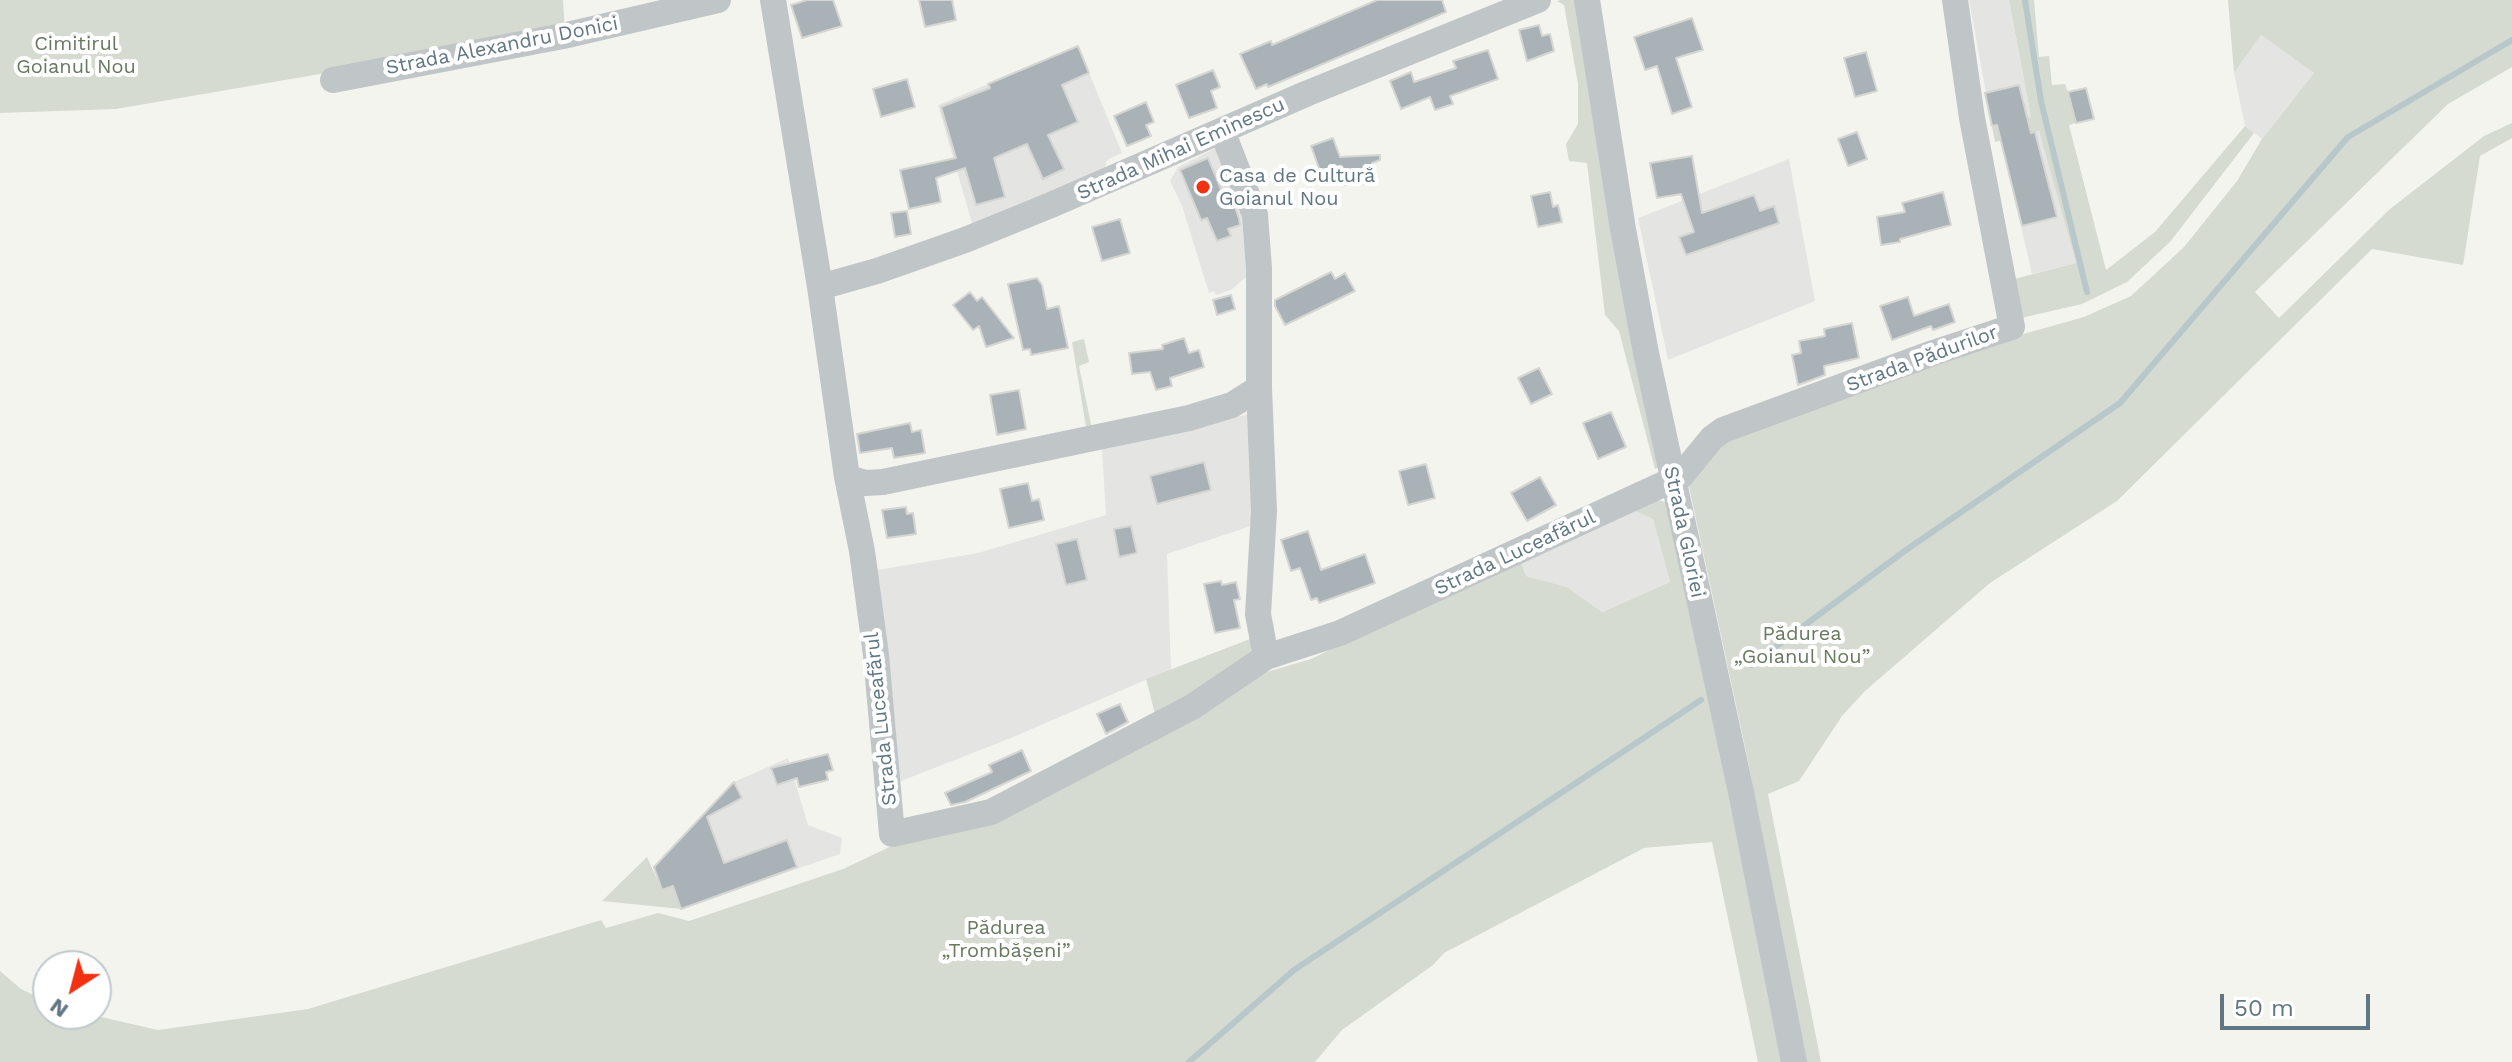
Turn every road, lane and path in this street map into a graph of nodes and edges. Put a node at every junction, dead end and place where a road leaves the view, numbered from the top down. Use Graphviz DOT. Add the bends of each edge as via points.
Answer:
graph roads {
  1 [pos="718,0"];
  2 [pos="773,0"];
  3 [pos="1538,0"];
  4 [pos="1587,0"];
  5 [pos="1955,0"];
  6 [pos="664,6"];
  7 [pos="333,80"];
  8 [pos="1222,131"];
  9 [pos="820,287"];
  10 [pos="1259,388"];
  11 [pos="847,477"];
  12 [pos="1672,480"];
  13 [pos="1266,657"];
  14 [pos="1794,1062"];
  1 -- 6 [label="street, Strada Alexandru Donici"];
  2 -- 9 [label="street"];
  3 -- 8 [label="street, Strada Mihai Eminescu"];
  4 -- 12 [label="street, Strada Gloriei" via="1623,229"];
  5 -- 12 [label="street, Strada Pădurilor" via="2012,327 1723,430"];
  6 -- 7 [label="street, Strada Alexandru Donici" via="563,36"];
  8 -- 9 [label="street, Strada Mihai Eminescu" via="965,240"];
  8 -- 10 [label="street" via="1255,215"];
  9 -- 11 [label="street, Strada Luceafărul"];
  10 -- 11 [label="street" via="1232,405 1189,418 883,482"];
  10 -- 13 [label="street" via="1264,511 1258,614"];
  11 -- 13 [label="street, Strada Luceafărul" via="876,655 892,834 991,812 1192,707"];
  12 -- 13 [label="street, Strada Luceafărul" via="1340,633"];
  12 -- 14 [label="street, Strada Gloriei"];
}
